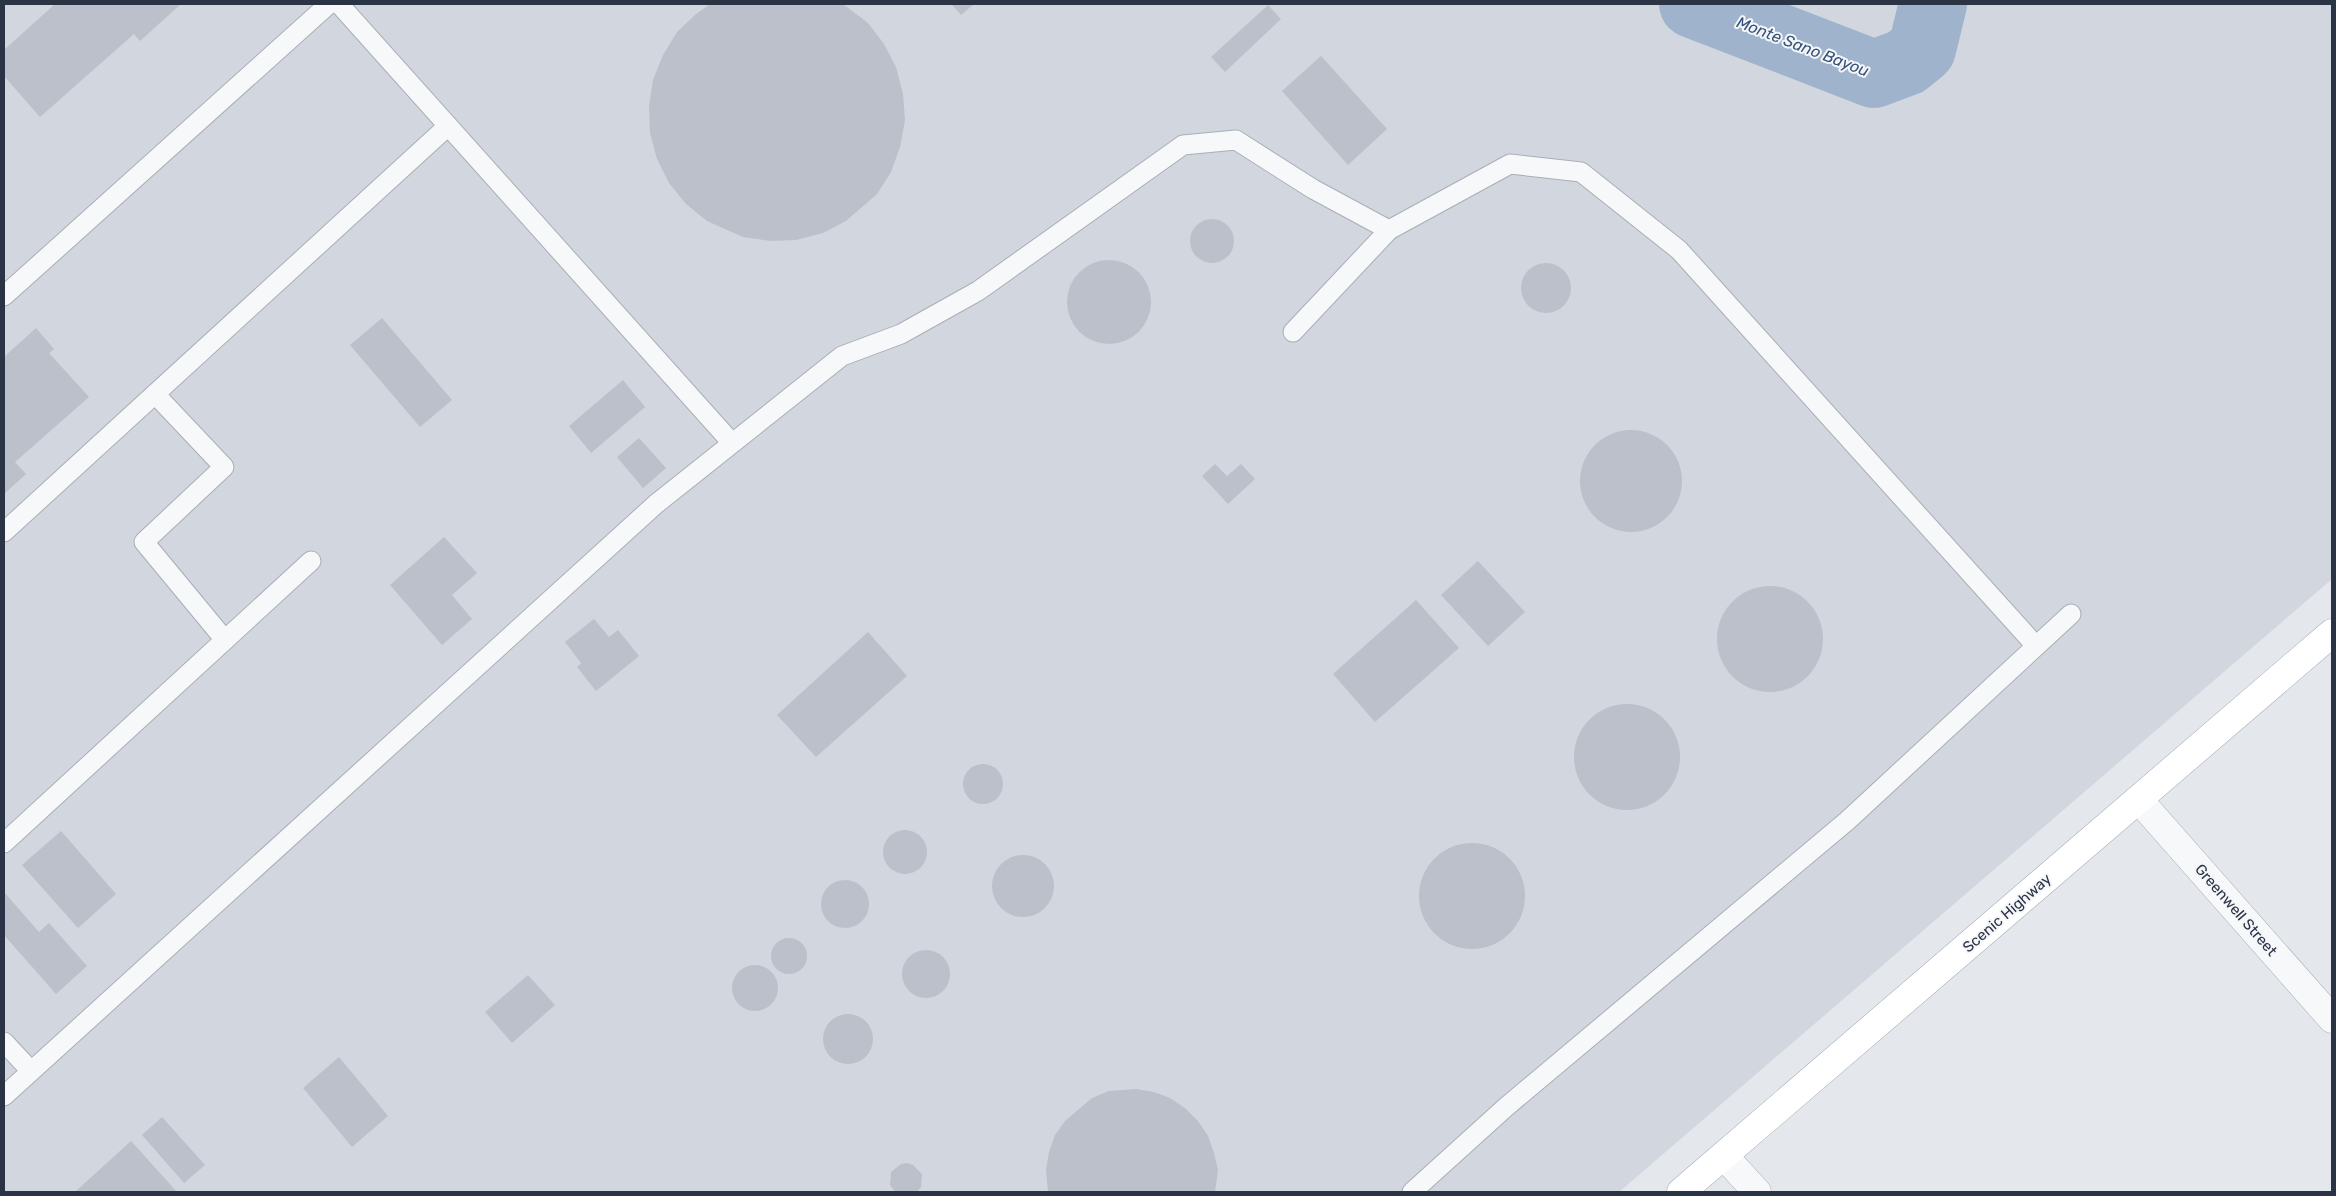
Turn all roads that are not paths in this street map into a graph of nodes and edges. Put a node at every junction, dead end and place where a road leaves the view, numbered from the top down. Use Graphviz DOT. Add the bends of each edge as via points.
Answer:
graph roads {
  1 [pos="329,4"];
  2 [pos="339,4"];
  3 [pos="448,126"];
  4 [pos="1389,230"];
  5 [pos="4,296"];
  6 [pos="1293,332"];
  7 [pos="155,394"];
  8 [pos="732,443"];
  9 [pos="4,532"];
  10 [pos="311,561"];
  11 [pos="2071,614"];
  12 [pos="2332,633"];
  13 [pos="225,640"];
  14 [pos="2036,646"];
  15 [pos="2140,800"];
  16 [pos="4,843"];
  17 [pos="2332,1020"];
  18 [pos="4,1042"];
  19 [pos="31,1071"];
  20 [pos="4,1096"];
  21 [pos="1724,1156"];
  22 [pos="1412,1192"];
  23 [pos="1681,1192"];
  24 [pos="1756,1192"];
  1 -- 5 [label="lane"];
  2 -- 3 [label="lane"];
  3 -- 7 [label="lane"];
  3 -- 8 [label="lane"];
  4 -- 6 [label="lane"];
  4 -- 8 [label="lane" via="1313,189 1236,140 1183,145 978,291 901,334 842,356"];
  4 -- 14 [label="lane" via="1510,164 1581,172 1679,250"];
  7 -- 9 [label="lane"];
  7 -- 13 [label="lane" via="224,467 144,542"];
  8 -- 19 [label="lane" via="656,504"];
  10 -- 13 [label="lane"];
  11 -- 14 [label="lane"];
  12 -- 15 [label="main road, Scenic Highway"];
  13 -- 16 [label="lane"];
  14 -- 22 [label="lane" via="1847,820 1506,1107"];
  15 -- 17 [label="street, Greenwell Street"];
  15 -- 21 [label="main road, Scenic Highway"];
  18 -- 19 [label="lane"];
  19 -- 20 [label="lane"];
  21 -- 23 [label="main road, Scenic Highway"];
  21 -- 24 [label="street"];
}
